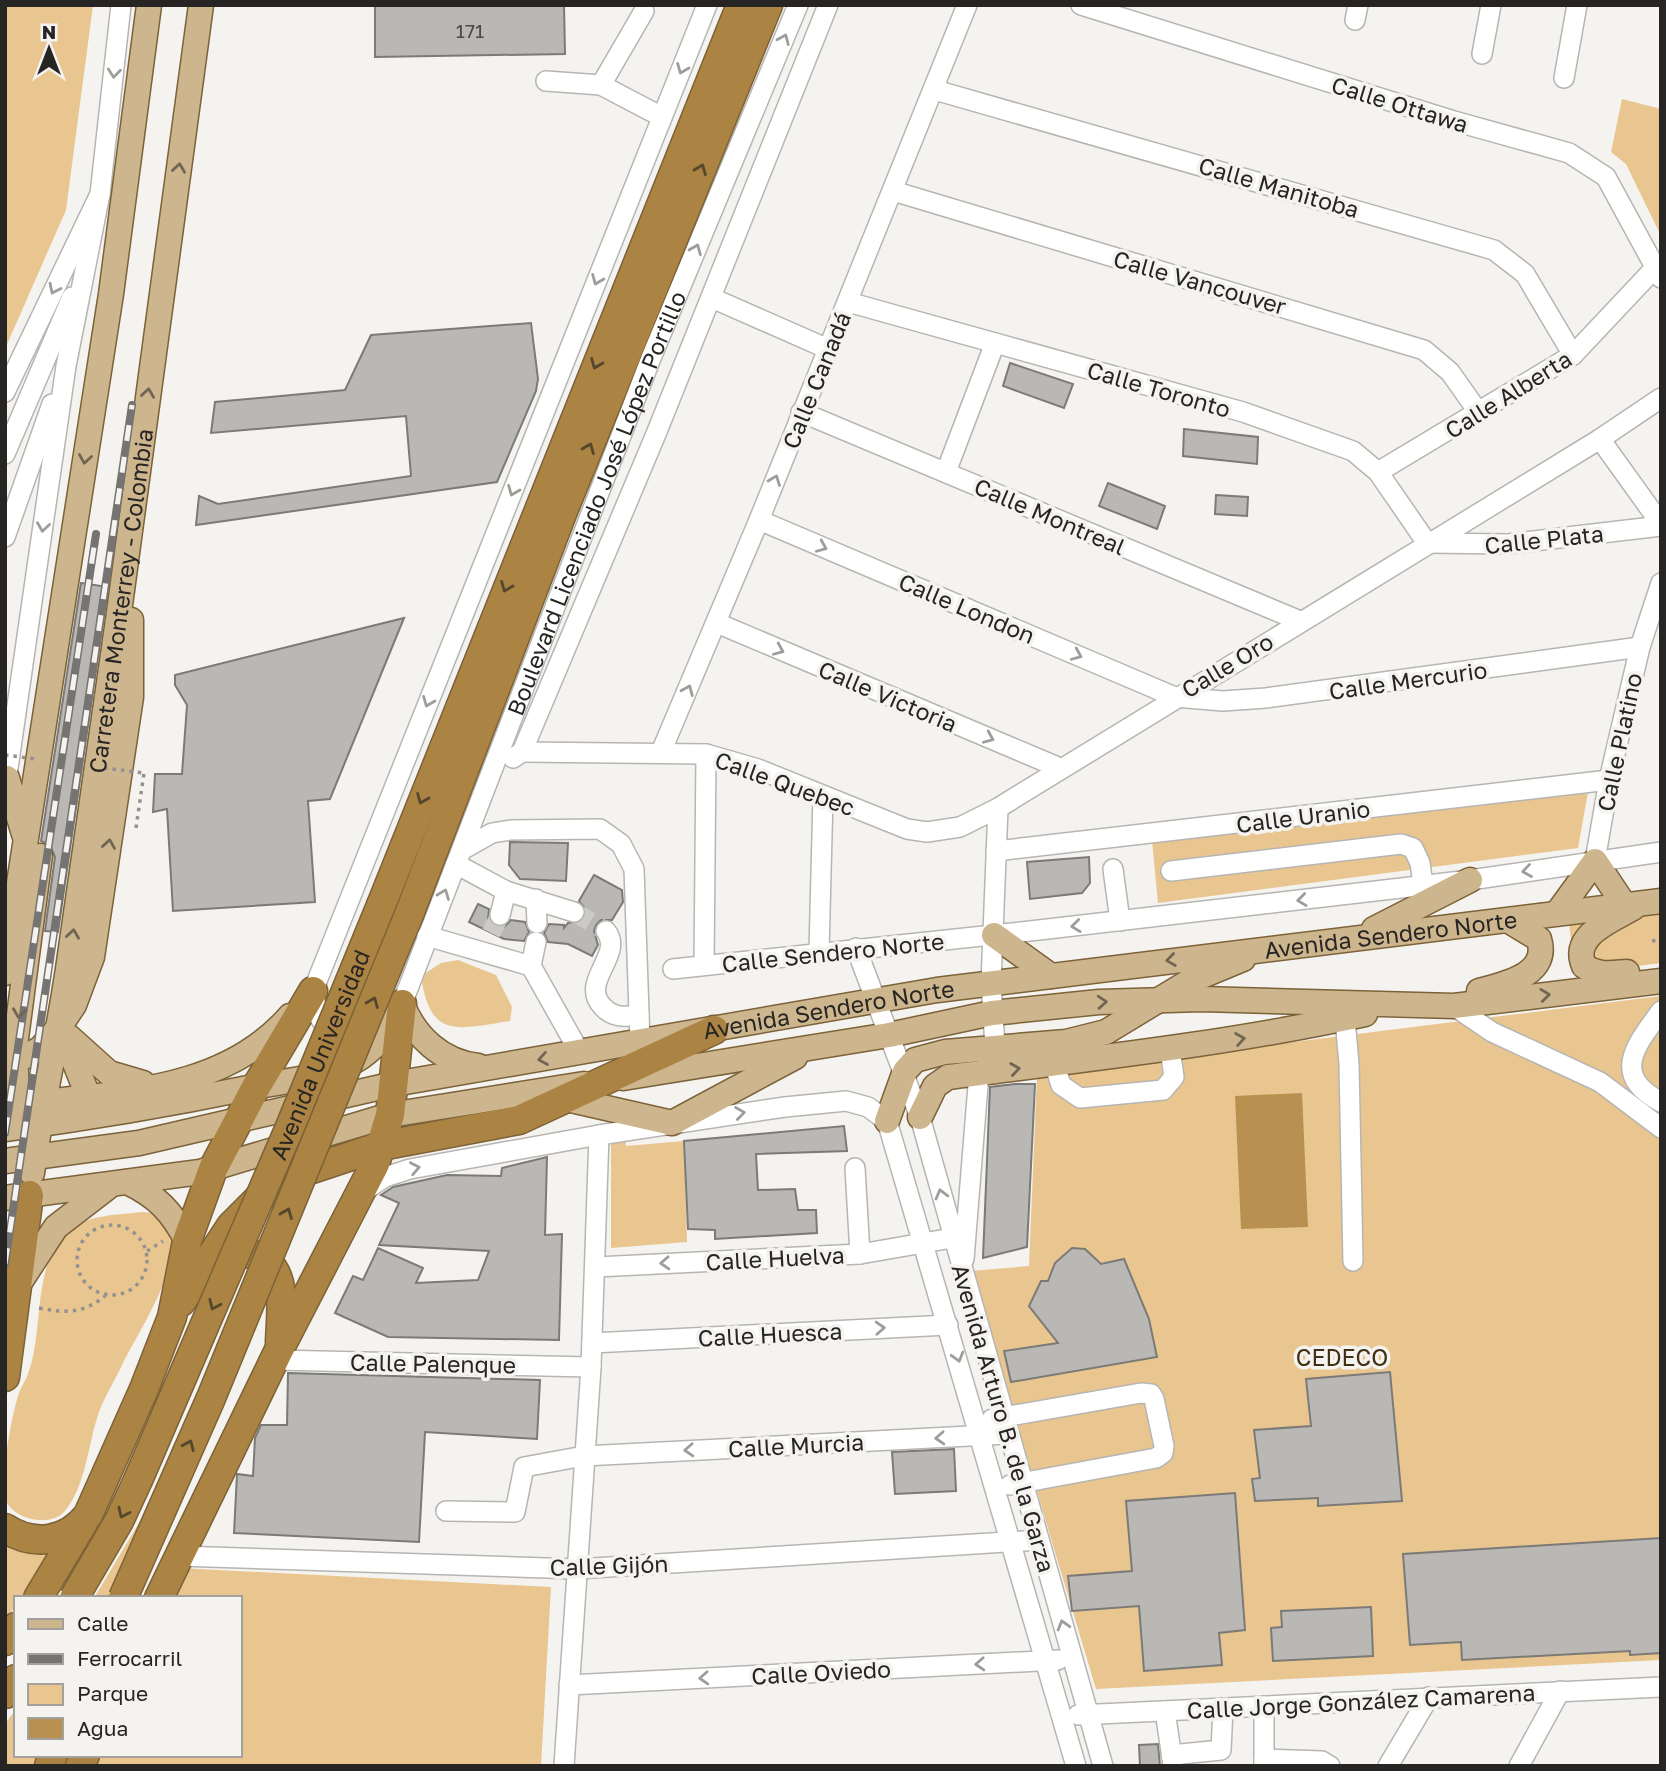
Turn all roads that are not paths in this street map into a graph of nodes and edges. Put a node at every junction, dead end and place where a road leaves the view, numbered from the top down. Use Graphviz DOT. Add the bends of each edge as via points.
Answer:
graph roads {
  1 [pos="121,5"];
  2 [pos="149,5"];
  3 [pos="201,5"];
  4 [pos="707,5"];
  5 [pos="768,5"];
  6 [pos="798,5"];
  7 [pos="828,5"];
  8 [pos="967,5"];
  9 [pos="1081,5"];
  10 [pos="1491,5"];
  11 [pos="1577,5"];
  12 [pos="738,10"];
  13 [pos="644,11"];
  14 [pos="1482,54"];
  15 [pos="1564,78"];
  16 [pos="545,81"];
  17 [pos="601,85"];
  18 [pos="935,90"];
  19 [pos="662,117"];
  20 [pos="893,191"];
  21 [pos="100,194"];
  22 [pos="717,199"];
  23 [pos="745,213"];
  24 [pos="90,254"];
  25 [pos="1657,273"];
  26 [pos="712,298"];
  27 [pos="848,302"];
  28 [pos="995,343"];
  29 [pos="828,349"];
  30 [pos="1573,355"];
  31 [pos="66,366"];
  32 [pos="5,392"];
  33 [pos="1661,398"];
  34 [pos="801,412"];
  35 [pos="1479,413"];
  36 [pos="628,420"];
  37 [pos="656,434"];
  38 [pos="1600,439"];
  39 [pos="5,454"];
  40 [pos="946,472"];
  41 [pos="1378,472"];
  42 [pos="552,506"];
  43 [pos="760,520"];
  44 [pos="1661,525"];
  45 [pos="5,537"];
  46 [pos="1427,543"];
  47 [pos="579,546"];
  48 [pos="1661,583"];
  49 [pos="591,593"];
  50 [pos="1300,621"];
  51 [pos="716,623"];
  52 [pos="1640,647"];
  53 [pos="549,691"];
  54 [pos="1175,697"];
  55 [pos="47,703"];
  56 [pos="514,708"];
  57 [pos="522,752"];
  58 [pos="661,752"];
  59 [pos="706,754"];
  60 [pos="493,768"];
  61 [pos="1059,768"];
  62 [pos="6,774"];
  63 [pos="1609,780"];
  64 [pos="823,796"];
  65 [pos="998,808"];
  66 [pos="26,841"];
  67 [pos="996,851"];
  68 [pos="1661,852"];
  69 [pos="459,857"];
  70 [pos="1595,861"];
  71 [pos="1113,869"];
  72 [pos="1171,871"];
  73 [pos="1470,880"];
  74 [pos="5,882"];
  75 [pos="1423,885"];
  76 [pos="506,891"];
  77 [pos="536,899"];
  78 [pos="1642,903"];
  79 [pos="573,912"];
  80 [pos="1558,912"];
  81 [pos="500,915"];
  82 [pos="1508,920"];
  83 [pos="1120,921"];
  84 [pos="606,931"];
  85 [pos="994,935"];
  86 [pos="427,936"];
  87 [pos="1360,936"];
  88 [pos="1273,946"];
  89 [pos="856,947"];
  90 [pos="819,951"];
  91 [pos="531,965"];
  92 [pos="704,965"];
  93 [pos="673,969"];
  94 [pos="5,973"];
  95 [pos="1661,973"];
  96 [pos="1051,976"];
  97 [pos="1661,981"];
  98 [pos="991,983"];
  99 [pos="313,991"];
  100 [pos="1159,1000"];
  101 [pos="876,1002"];
  102 [pos="402,1004"];
  103 [pos="1454,1006"];
  104 [pos="1400,1007"];
  105 [pos="1661,1012"];
  106 [pos="992,1013"];
  107 [pos="639,1015"];
  108 [pos="1345,1019"];
  109 [pos="60,1026"];
  110 [pos="714,1030"];
  111 [pos="889,1035"];
  112 [pos="640,1042"];
  113 [pos="814,1047"];
  114 [pos="995,1047"];
  115 [pos="1087,1048"];
  116 [pos="1170,1050"];
  117 [pos="580,1053"];
  118 [pos="1054,1063"];
  119 [pos="10,1064"];
  120 [pos="501,1066"];
  121 [pos="905,1071"];
  122 [pos="979,1073"];
  123 [pos="604,1081"];
  124 [pos="182,1083"];
  125 [pos="394,1084"];
  126 [pos="256,1087"];
  127 [pos="533,1092"];
  128 [pos="568,1098"];
  129 [pos="1661,1102"];
  130 [pos="92,1106"];
  131 [pos="390,1115"];
  132 [pos="21,1116"];
  133 [pos="920,1116"];
  134 [pos="887,1121"];
  135 [pos="237,1122"];
  136 [pos="672,1124"];
  137 [pos="1661,1128"];
  138 [pos="599,1135"];
  139 [pos="139,1143"];
  140 [pos="381,1146"];
  141 [pos="35,1157"];
  142 [pos="5,1161"];
  143 [pos="855,1168"];
  144 [pos="214,1169"];
  145 [pos="120,1183"];
  146 [pos="17,1196"];
  147 [pos="356,1200"];
  148 [pos="952,1238"];
  149 [pos="187,1241"];
  150 [pos="925,1245"];
  151 [pos="860,1254"];
  152 [pos="1353,1262"];
  153 [pos="204,1265"];
  154 [pos="596,1267"];
  155 [pos="963,1274"];
  156 [pos="18,1285"];
  157 [pos="172,1317"];
  158 [pos="948,1325"];
  159 [pos="592,1343"];
  160 [pos="278,1354"];
  161 [pos="591,1367"];
  162 [pos="5,1377"];
  163 [pos="1006,1426"];
  164 [pos="978,1428"];
  165 [pos="584,1456"];
  166 [pos="1022,1482"];
  167 [pos="995,1488"];
  168 [pos="446,1511"];
  169 [pos="88,1514"];
  170 [pos="5,1528"];
  171 [pos="1039,1540"];
  172 [pos="1011,1542"];
  173 [pos="179,1556"];
  174 [pos="577,1569"];
  175 [pos="39,1596"];
  176 [pos="75,1596"];
  177 [pos="124,1596"];
  178 [pos="160,1596"];
  179 [pos="1073,1658"];
  180 [pos="1046,1661"];
  181 [pos="569,1685"];
  182 [pos="1661,1687"];
  183 [pos="1560,1691"];
  184 [pos="1429,1697"];
  185 [pos="1264,1706"];
  186 [pos="1223,1708"];
  187 [pos="1165,1711"];
  188 [pos="1089,1714"];
  189 [pos="1062,1716"];
  190 [pos="1172,1760"];
  191 [pos="1264,1763"];
  192 [pos="564,1766"];
  193 [pos="1076,1766"];
  194 [pos="1103,1766"];
  195 [pos="1330,1766"];
  196 [pos="1388,1766"];
  197 [pos="1519,1766"];
  1 -- 21 [label="street, one-way"];
  2 -- 55 [label="main road, one-way" via="111,294"];
  109 -- 3 [label="main road, Carretera Monterrey - Colombia, one-way"];
  4 -- 19 [label="street, one-way"];
  42 -- 5 [label="highway, Boulevard Licenciado José López Portillo, one-way"];
  22 -- 6 [label="street, Boulevard Licenciado José López Portillo, one-way"];
  7 -- 23 [label="street"];
  8 -- 18 [label="street, Calle Canadá"];
  9 -- 25 [label="street, Calle Ottawa" via="1569,153 1606,177"];
  10 -- 14 [label="street"];
  11 -- 15 [label="street"];
  12 -- 42 [label="highway, one-way"];
  13 -- 17 [label="street"];
  16 -- 17 [label="street"];
  17 -- 19 [label="street"];
  18 -- 20 [label="street, Calle Canadá"];
  18 -- 30 [label="street, Calle Manitoba" via="1494,250 1525,274"];
  19 -- 99 [label="street, one-way"];
  20 -- 27 [label="street, Calle Canadá"];
  20 -- 35 [label="street, Calle Vancouver" via="1424,350 1450,372"];
  21 -- 24 [label="street"];
  21 -- 32 [label="street, one-way"];
  22 -- 23 [label="street"];
  36 -- 22 [label="street, Boulevard Licenciado José López Portillo, one-way"];
  23 -- 26 [label="street"];
  24 -- 31 [label="street"];
  24 -- 39 [label="street"];
  25 -- 30 [label="street, Calle Alberta"];
  26 -- 29 [label="street"];
  26 -- 37 [label="street"];
  27 -- 28 [label="street, Calle Toronto"];
  27 -- 29 [label="street, Calle Canadá"];
  28 -- 40 [label="street"];
  28 -- 41 [label="street, Calle Toronto" via="1292,429 1353,451"];
  29 -- 34 [label="street, Calle Canadá"];
  30 -- 35 [label="street, Calle Alberta"];
  31 -- 45 [label="street"];
  31 -- 62 [label="street, one-way"];
  33 -- 38 [label="street, Calle Oro"];
  34 -- 40 [label="street, Calle Montreal"];
  43 -- 34 [label="street, Calle Canadá, one-way"];
  35 -- 41 [label="street, Calle Alberta"];
  36 -- 37 [label="street"];
  36 -- 47 [label="street, Boulevard Licenciado José López Portillo"];
  37 -- 49 [label="street"];
  38 -- 44 [label="street"];
  38 -- 46 [label="street, Calle Oro"];
  40 -- 50 [label="street, Calle Montreal"];
  41 -- 46 [label="street, Calle Toronto"];
  42 -- 176 [label="highway, Avenida Universidad, one-way, bridge" via="138,1480"];
  177 -- 42 [label="highway, Avenida Universidad, one-way, bridge" via="211,1398 410,912"];
  43 -- 51 [label="street, Calle Canadá"];
  43 -- 54 [label="street, Calle London, one-way"];
  44 -- 46 [label="street, Calle Plata" via="1508,544"];
  46 -- 50 [label="street, Calle Oro"];
  47 -- 49 [label="street"];
  47 -- 56 [label="street, Boulevard Licenciado José López Portillo"];
  48 -- 52 [label="street, Calle Platino"];
  49 -- 53 [label="street"];
  50 -- 54 [label="street, Calle Oro"];
  58 -- 51 [label="street, Calle Canadá, one-way"];
  51 -- 61 [label="street, Calle Victoria, one-way"];
  52 -- 54 [label="street, Calle Mercurio" via="1266,698 1214,701"];
  52 -- 63 [label="street, Calle Platino"];
  53 -- 56 [label="street"];
  53 -- 57 [label="street"];
  54 -- 61 [label="street, Calle Oro"];
  55 -- 66 [label="main road"];
  55 -- 119 [label="main road, one-way" via="54,754"];
  56 -- 60 [label="street, Boulevard Licenciado José López Portillo"];
  57 -- 58 [label="street, Calle Quebec"];
  57 -- 60 [label="street"];
  58 -- 59 [label="street, Calle Quebec"];
  59 -- 64 [label="street, Calle Quebec"];
  59 -- 92 [label="street"];
  60 -- 69 [label="street, Boulevard Licenciado José López Portillo"];
  61 -- 65 [label="street, Calle Oro"];
  62 -- 66 [label="main road"];
  63 -- 67 [label="street, Calle Uranio"];
  63 -- 70 [label="street, Calle Platino"];
  64 -- 65 [label="street, Calle Quebec" via="907,829 927,832 960,827"];
  64 -- 90 [label="street"];
  65 -- 67 [label="street"];
  66 -- 74 [label="main road"];
  66 -- 94 [label="main road"];
  67 -- 85 [label="street"];
  68 -- 70 [label="street, Avenida Sendero Norte"];
  69 -- 76 [label="street"];
  86 -- 69 [label="street, Boulevard Licenciado José López Portillo, one-way"];
  69 -- 107 [label="street" via="492,834 510,831 591,828 612,835 634,869"];
  70 -- 73 [label="street, Avenida Sendero Norte, one-way"];
  70 -- 78 [label="main road"];
  70 -- 80 [label="main road"];
  71 -- 83 [label="street"];
  72 -- 75 [label="street" via="1401,844 1413,848"];
  73 -- 75 [label="street, Avenida Sendero Norte"];
  73 -- 87 [label="main road"];
  75 -- 83 [label="street, Avenida Sendero Norte, one-way"];
  76 -- 77 [label="street"];
  76 -- 81 [label="street"];
  77 -- 79 [label="street"];
  77 -- 91 [label="street"];
  78 -- 80 [label="main road, Avenida Sendero Norte"];
  78 -- 95 [label="main road" via="1586,939 1580,957 1584,966 1601,974"];
  80 -- 82 [label="main road, Avenida Sendero Norte"];
  82 -- 87 [label="main road, Avenida Sendero Norte"];
  82 -- 104 [label="main road" via="1539,939 1541,957 1534,969 1493,988"];
  83 -- 85 [label="street, Avenida Sendero Norte, one-way"];
  84 -- 107 [label="street" via="612,945 596,980 597,1001 620,1017"];
  85 -- 89 [label="street, Calle Sendero Norte"];
  85 -- 96 [label="main road"];
  85 -- 98 [label="street"];
  86 -- 91 [label="street" via="486,941"];
  86 -- 102 [label="street, Boulevard Licenciado José López Portillo"];
  87 -- 88 [label="main road, Avenida Sendero Norte"];
  88 -- 96 [label="main road, Avenida Sendero Norte, one-way"];
  88 -- 100 [label="main road" via="1190,981"];
  89 -- 90 [label="street, Calle Sendero Norte"];
  89 -- 101 [label="street"];
  90 -- 92 [label="street, Calle Sendero Norte"];
  91 -- 117 [label="street"];
  92 -- 93 [label="street, Calle Sendero Norte"];
  96 -- 98 [label="main road, Avenida Sendero Norte"];
  103 -- 97 [label="main road, Avenida Sendero Norte, one-way"];
  98 -- 101 [label="main road, Avenida Sendero Norte"];
  98 -- 106 [label="street"];
  99 -- 102 [label="street" via="326,1026 350,1038 365,1038 382,1029"];
  99 -- 124 [label="main road" via="269,1038 245,1056"];
  99 -- 126 [label="highway"];
  100 -- 104 [label="main road, Avenida Sendero Norte"];
  106 -- 100 [label="main road, Avenida Sendero Norte, one-way"];
  100 -- 115 [label="main road"];
  101 -- 110 [label="main road, Avenida Sendero Norte"];
  101 -- 111 [label="street"];
  102 -- 120 [label="main road" via="421,1037 443,1054 471,1066"];
  102 -- 125 [label="highway"];
  102 -- 126 [label="main road" via="393,1026 360,1057 325,1074"];
  103 -- 104 [label="main road, Avenida Sendero Norte"];
  103 -- 137 [label="street" via="1492,1032 1600,1082"];
  104 -- 108 [label="main road"];
  105 -- 129 [label="street" via="1633,1054 1630,1071 1636,1083"];
  106 -- 111 [label="main road, Avenida Sendero Norte"];
  106 -- 114 [label="street"];
  107 -- 112 [label="street"];
  116 -- 108 [label="main road, one-way"];
  108 -- 152 [label="street"];
  109 -- 119 [label="main road" via="40,1049"];
  109 -- 124 [label="main road" via="108,1073 136,1082"];
  109 -- 130 [label="main road"];
  109 -- 132 [label="main road, Carretera Monterrey - Colombia"];
  110 -- 112 [label="main road, Avenida Sendero Norte"];
  110 -- 123 [label="highway"];
  111 -- 113 [label="main road, Avenida Sendero Norte"];
  111 -- 121 [label="street, Avenida Arturo B. de la Garza"];
  112 -- 117 [label="main road, Avenida Sendero Norte"];
  113 -- 123 [label="main road, Avenida Sendero Norte"];
  113 -- 136 [label="main road"];
  114 -- 115 [label="main road" via="1066,1042"];
  114 -- 121 [label="main road" via="945,1052 915,1060"];
  115 -- 116 [label="main road"];
  115 -- 118 [label="main road"];
  116 -- 118 [label="street" via="1174,1077 1169,1085 1138,1094 1080,1098 1061,1085"];
  117 -- 120 [label="main road, Avenida Sendero Norte, one-way"];
  122 -- 118 [label="main road, one-way"];
  119 -- 132 [label="main road"];
  120 -- 125 [label="main road, Avenida Sendero Norte"];
  121 -- 133 [label="street, Avenida Arturo B. de la Garza"];
  121 -- 134 [label="main road"];
  122 -- 133 [label="main road" via="948,1077 935,1086"];
  122 -- 155 [label="street"];
  123 -- 127 [label="main road, Avenida Sendero Norte"];
  123 -- 128 [label="highway"];
  124 -- 130 [label="main road"];
  125 -- 131 [label="highway"];
  125 -- 135 [label="main road, Avenida Sendero Norte"];
  126 -- 130 [label="main road"];
  126 -- 135 [label="highway"];
  127 -- 128 [label="main road"];
  127 -- 131 [label="main road, Avenida Sendero Norte"];
  128 -- 136 [label="main road"];
  128 -- 140 [label="highway" via="519,1120"];
  130 -- 132 [label="main road"];
  130 -- 139 [label="main road" via="118,1134"];
  131 -- 140 [label="highway"];
  131 -- 144 [label="main road, Avenida Sendero Norte"];
  132 -- 141 [label="main road, Carretera Monterrey - Colombia"];
  148 -- 133 [label="street, Avenida Arturo B. de la Garza, one-way"];
  136 -- 134 [label="street, one-way" via="846,1101 868,1107"];
  134 -- 150 [label="street, Avenida Arturo B. de la Garza"];
  135 -- 139 [label="main road, Avenida Sendero Norte"];
  135 -- 144 [label="highway"];
  136 -- 138 [label="street"];
  147 -- 138 [label="street, one-way" via="374,1183 397,1172"];
  138 -- 154 [label="street"];
  139 -- 141 [label="main road, Avenida Sendero Norte"];
  140 -- 147 [label="highway"];
  140 -- 153 [label="highway" via="317,1165 274,1187 230,1226"];
  141 -- 142 [label="main road, Avenida Sendero Norte"];
  141 -- 146 [label="main road, Carretera Monterrey - Colombia"];
  143 -- 151 [label="street"];
  144 -- 145 [label="main road, Avenida Sendero Norte"];
  144 -- 149 [label="highway"];
  145 -- 146 [label="main road, Avenida Sendero Norte"];
  145 -- 149 [label="main road" via="160,1200"];
  145 -- 156 [label="main road" via="56,1227"];
  146 -- 156 [label="highway"];
  147 -- 160 [label="highway"];
  148 -- 150 [label="street, Calle Huelva"];
  148 -- 155 [label="street, Avenida Arturo B. de la Garza"];
  149 -- 157 [label="highway"];
  150 -- 151 [label="street, Calle Huelva"];
  150 -- 158 [label="street, Avenida Arturo B. de la Garza"];
  151 -- 154 [label="street, Calle Huelva, one-way"];
  153 -- 157 [label="highway"];
  153 -- 160 [label="highway" via="223,1255 245,1253 265,1260 276,1271 281,1288"];
  154 -- 159 [label="street"];
  155 -- 163 [label="street, Avenida Arturo B. de la Garza"];
  156 -- 162 [label="highway"];
  157 -- 169 [label="highway"];
  159 -- 158 [label="street, Calle Huesca, one-way"];
  158 -- 164 [label="street, Avenida Arturo B. de la Garza, one-way"];
  159 -- 161 [label="street"];
  160 -- 161 [label="street, Calle Palenque"];
  160 -- 173 [label="highway"];
  161 -- 165 [label="street"];
  163 -- 164 [label="street, Calle Murcia"];
  163 -- 166 [label="street, Avenida Arturo B. de la Garza"];
  163 -- 166 [label="street, Calle Murcia" via="1141,1393 1154,1399 1163,1453 1156,1458"];
  164 -- 165 [label="street, Calle Murcia, one-way"];
  164 -- 167 [label="street, Avenida Arturo B. de la Garza"];
  165 -- 168 [label="street, Calle Murcia" via="524,1467 515,1511"];
  165 -- 174 [label="street"];
  166 -- 167 [label="street"];
  166 -- 171 [label="street, Avenida Arturo B. de la Garza"];
  167 -- 172 [label="street, Avenida Arturo B. de la Garza"];
  169 -- 170 [label="highway" via="75,1529 55,1539 32,1539"];
  169 -- 175 [label="highway"];
  171 -- 172 [label="street, Calle Gijón"];
  179 -- 171 [label="street, Avenida Arturo B. de la Garza, one-way"];
  172 -- 174 [label="street, Calle Gijón"];
  172 -- 180 [label="street, Avenida Arturo B. de la Garza"];
  173 -- 174 [label="street, Calle Gijón"];
  173 -- 178 [label="highway"];
  174 -- 181 [label="street"];
  179 -- 180 [label="street, Calle Oviedo"];
  179 -- 188 [label="street, Avenida Arturo B. de la Garza"];
  180 -- 181 [label="street, Calle Oviedo, one-way"];
  180 -- 189 [label="street, Avenida Arturo B. de la Garza"];
  181 -- 192 [label="street"];
  182 -- 183 [label="street, Calle Jorge González Camarena"];
  183 -- 184 [label="street, Calle Jorge González Camarena"];
  183 -- 197 [label="street"];
  184 -- 185 [label="street, Calle Jorge González Camarena"];
  184 -- 196 [label="street"];
  185 -- 186 [label="street, Calle Jorge González Camarena"];
  185 -- 191 [label="street"];
  186 -- 187 [label="street, Calle Jorge González Camarena"];
  186 -- 190 [label="street" via="1221,1750"];
  187 -- 188 [label="street, Calle Jorge González Camarena"];
  187 -- 190 [label="street"];
  188 -- 189 [label="street, Calle Jorge González Camarena"];
  188 -- 194 [label="street, Avenida Arturo B. de la Garza"];
  189 -- 193 [label="street, Avenida Arturo B. de la Garza"];
  191 -- 195 [label="street" via="1322,1761"];
}
